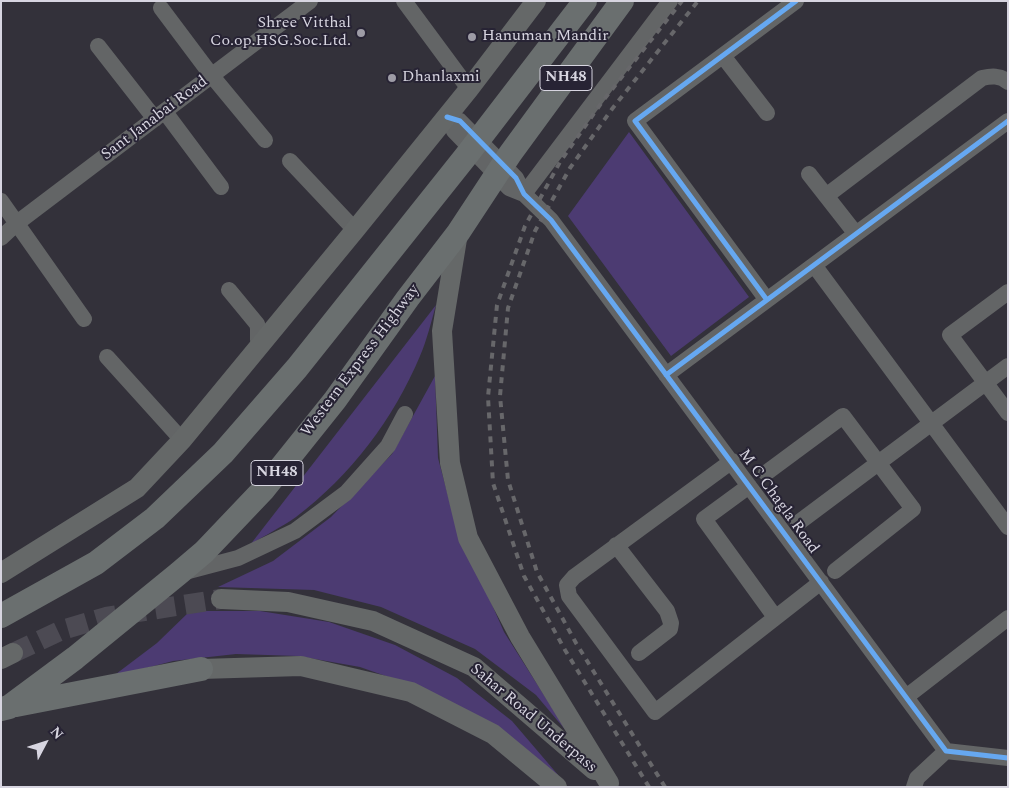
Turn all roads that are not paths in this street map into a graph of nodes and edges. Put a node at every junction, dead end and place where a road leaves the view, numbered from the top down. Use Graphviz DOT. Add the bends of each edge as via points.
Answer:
graph roads {
  1 [pos="310,1"];
  2 [pos="404,1"];
  3 [pos="536,1"];
  4 [pos="585,1"];
  5 [pos="622,1"];
  6 [pos="670,1"];
  7 [pos="796,1"];
  8 [pos="161,8"];
  9 [pos="98,46"];
  10 [pos="723,56"];
  11 [pos="212,76"];
  12 [pos="1008,82"];
  13 [pos="470,89"];
  14 [pos="767,113"];
  15 [pos="160,116"];
  16 [pos="447,117"];
  17 [pos="1008,121"];
  18 [pos="265,140"];
  19 [pos="290,161"];
  20 [pos="810,174"];
  21 [pos="221,188"];
  22 [pos="524,194"];
  23 [pos="826,196"];
  24 [pos="1,200"];
  25 [pos="18,223"];
  26 [pos="355,230"];
  27 [pos="458,233"];
  28 [pos="856,234"];
  29 [pos="1,238"];
  30 [pos="814,265"];
  31 [pos="229,290"];
  32 [pos="1008,292"];
  33 [pos="767,300"];
  34 [pos="84,319"];
  35 [pos="262,344"];
  36 [pos="107,358"];
  37 [pos="1008,366"];
  38 [pos="666,375"];
  39 [pos="985,383"];
  40 [pos="1008,413"];
  41 [pos="405,414"];
  42 [pos="931,423"];
  43 [pos="182,440"];
  44 [pos="732,462"];
  45 [pos="878,462"];
  46 [pos="766,473"];
  47 [pos="749,486"];
  48 [pos="798,523"];
  49 [pos="1008,527"];
  50 [pos="616,546"];
  51 [pos="835,571"];
  52 [pos="1,573"];
  53 [pos="178,574"];
  54 [pos="821,582"];
  55 [pos="221,599"];
  56 [pos="1,616"];
  57 [pos="775,617"];
  58 [pos="1008,618"];
  59 [pos="639,653"];
  60 [pos="200,669"];
  61 [pos="906,697"];
  62 [pos="5,708"];
  63 [pos="946,751"];
  64 [pos="1008,758"];
  65 [pos="610,785"];
  66 [pos="557,787"];
  67 [pos="914,787"];
  1 -- 11 [label="street, Sant Janabai Road"];
  2 -- 13 [label="street"];
  3 -- 13 [label="main road"];
  4 -- 56 [label="highway, NH48" via="297,368 223,453 155,518 96,563"];
  5 -- 27 [label="highway, Western Express Highway / NH48" via="510,154"];
  6 -- 22 [label="street"];
  7 -- 10 [label="street"];
  8 -- 11 [label="street"];
  9 -- 15 [label="street"];
  10 -- 14 [label="street"];
  10 -- 33 [label="street" via="634,121"];
  11 -- 15 [label="street, Sant Janabai Road"];
  11 -- 18 [label="street"];
  12 -- 23 [label="street" via="991,76 982,78"];
  13 -- 16 [label="main road"];
  15 -- 21 [label="street"];
  15 -- 25 [label="street, Sant Janabai Road"];
  16 -- 22 [label="street, M C Chagla Road" via="460,121 516,178"];
  16 -- 26 [label="main road"];
  17 -- 28 [label="street"];
  19 -- 26 [label="street"];
  20 -- 23 [label="street"];
  22 -- 38 [label="street, M C Chagla Road" via="551,220"];
  23 -- 28 [label="street"];
  24 -- 25 [label="street"];
  25 -- 29 [label="street, Sant Janabai Road"];
  25 -- 34 [label="street"];
  26 -- 35 [label="main road"];
  27 -- 53 [label="highway, Western Express Highway / NH48" via="335,400 263,490 204,552"];
  27 -- 65 [label="main road" via="442,331 450,463 468,538 520,637"];
  28 -- 30 [label="street"];
  30 -- 33 [label="street"];
  30 -- 42 [label="street"];
  31 -- 35 [label="street" via="257,324 258,340"];
  32 -- 39 [label="street" via="950,335"];
  33 -- 38 [label="street"];
  35 -- 43 [label="main road"];
  36 -- 43 [label="street"];
  37 -- 39 [label="street"];
  38 -- 44 [label="street, M C Chagla Road"];
  39 -- 40 [label="street"];
  39 -- 42 [label="street"];
  41 -- 53 [label="street" via="388,446 346,493 295,531 238,558"];
  42 -- 45 [label="street"];
  42 -- 49 [label="street"];
  43 -- 52 [label="main road" via="137,488"];
  44 -- 47 [label="street, M C Chagla Road"];
  44 -- 50 [label="street"];
  45 -- 46 [label="street" via="843,416"];
  45 -- 48 [label="street"];
  45 -- 51 [label="street" via="913,509"];
  47 -- 54 [label="street, M C Chagla Road"];
  47 -- 57 [label="street" via="704,519"];
  50 -- 57 [label="street" via="574,577 567,585 569,596 655,712"];
  50 -- 59 [label="street" via="667,611 672,623 670,629"];
  53 -- 62 [label="highway, Western Express Highway / NH48" via="75,658"];
  54 -- 57 [label="street"];
  54 -- 61 [label="street, M C Chagla Road"];
  55 -- 65 [label="main road, Sahar Road Underpass" via="288,602 373,621 474,667"];
  58 -- 61 [label="street"];
  60 -- 62 [label="highway"];
  60 -- 66 [label="main road" via="301,666 411,692 493,734"];
  61 -- 63 [label="street, M C Chagla Road"];
  63 -- 64 [label="street"];
  63 -- 67 [label="street" via="916,778"];
}
